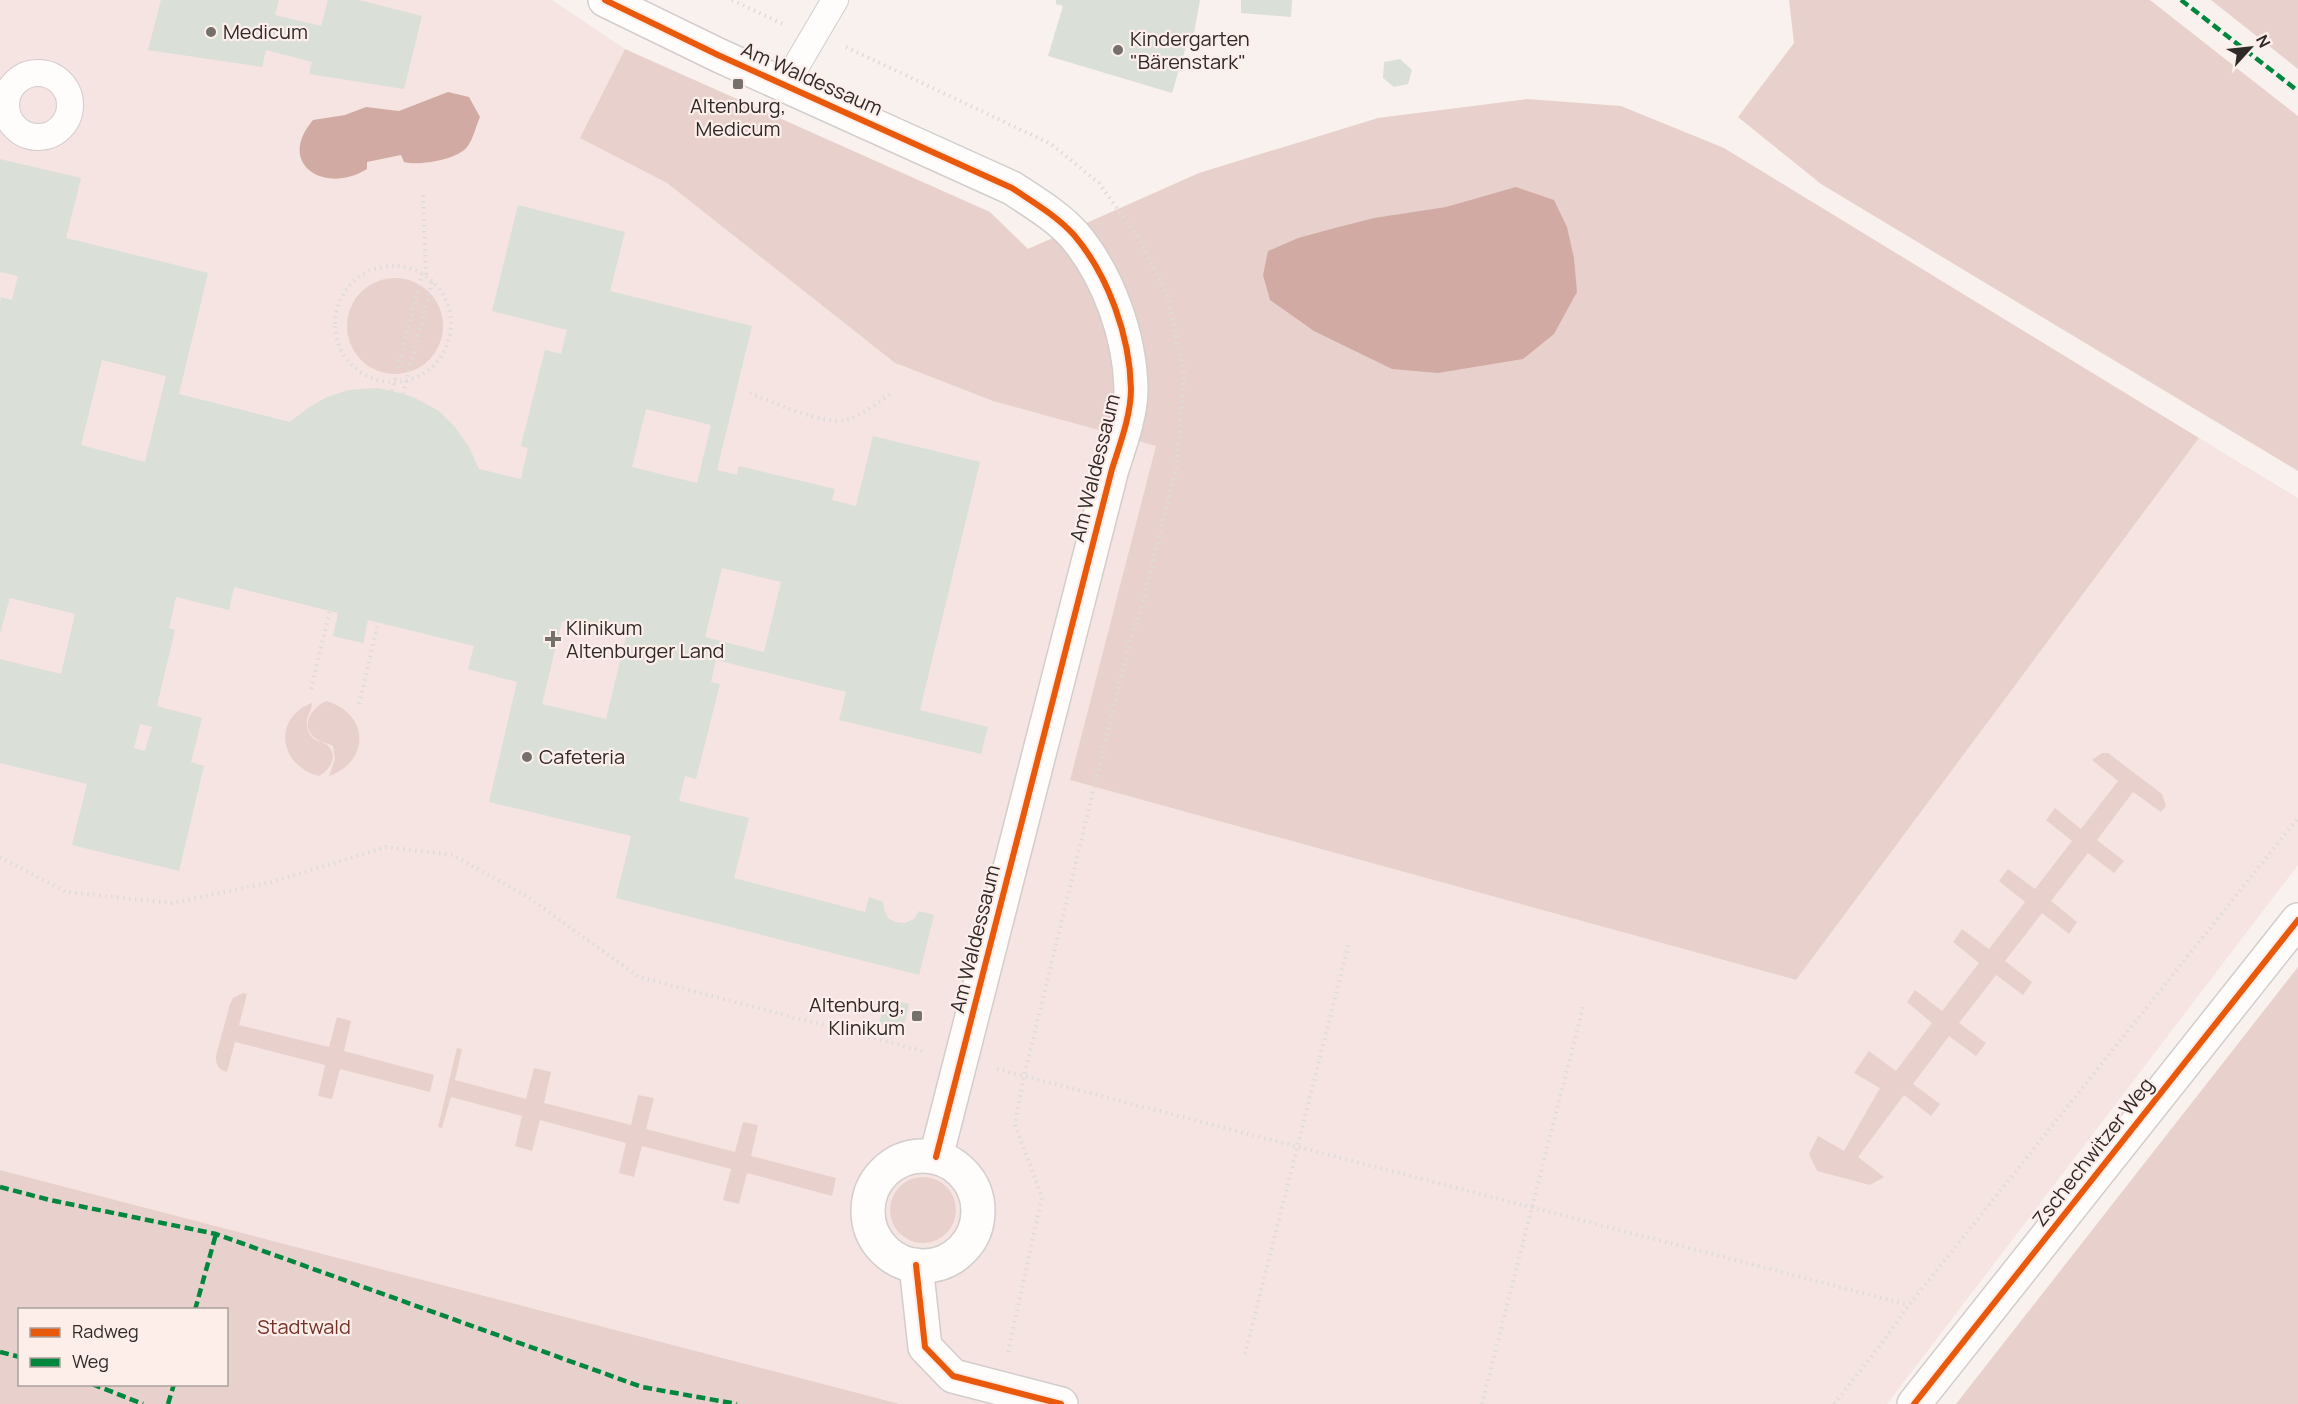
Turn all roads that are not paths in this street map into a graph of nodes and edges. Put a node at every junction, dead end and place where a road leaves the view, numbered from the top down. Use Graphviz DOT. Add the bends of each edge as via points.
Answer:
graph roads {
  1 [pos="605,0"];
  2 [pos="835,0"];
  3 [pos="785,85"];
  4 [pos="2298,920"];
  5 [pos="936,1157"];
  6 [pos="916,1265"];
  7 [pos="1061,1404"];
  8 [pos="1914,1404"];
  1 -- 3 [label="street, Am Waldessaum"];
  2 -- 3 [label="lane"];
  3 -- 5 [label="street, Am Waldessaum" via="974,169 1044,209 1074,235 1097,270 1116,308 1127,352 1131,390 1124,431"];
  4 -- 8 [label="street, Zschechwitzer Weg"];
  5 -- 6 [label="street" via="950,1162 967,1177 976,1196 978,1218 971,1238 957,1254 937,1264"];
  5 -- 6 [label="street" via="908,1157 889,1167 875,1183 868,1203 870,1225 879,1244 895,1258"];
  6 -- 7 [label="street" via="925,1347 953,1376"];
}
